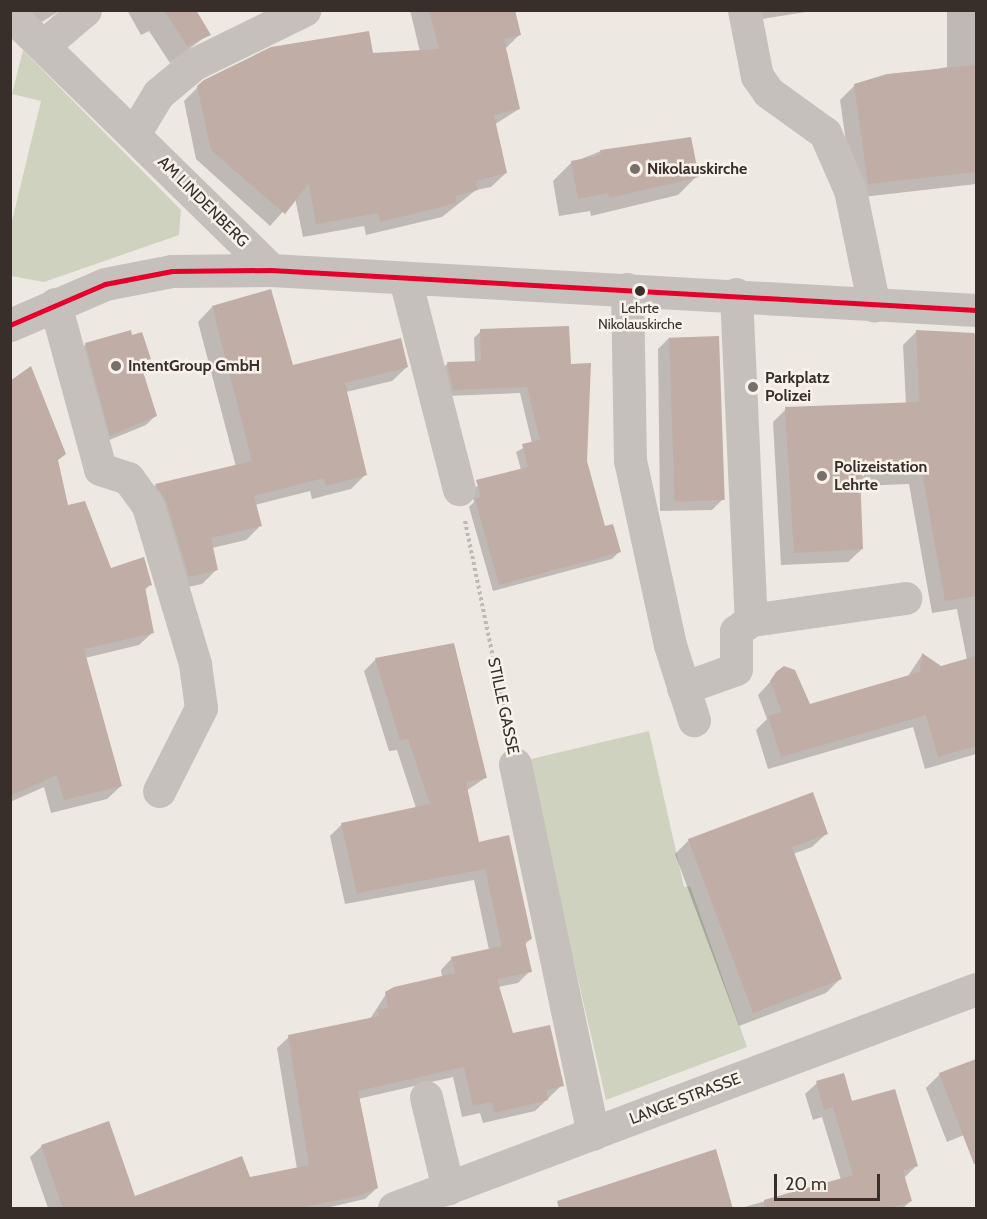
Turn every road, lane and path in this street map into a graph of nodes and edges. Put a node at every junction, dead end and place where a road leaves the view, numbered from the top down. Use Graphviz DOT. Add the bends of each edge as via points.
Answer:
graph roads {
  1 [pos="85,10"];
  2 [pos="304,10"];
  3 [pos="744,10"];
  4 [pos="11,15"];
  5 [pos="44,45"];
  6 [pos="134,134"];
  7 [pos="272,270"];
  8 [pos="405,279"];
  9 [pos="627,289"];
  10 [pos="736,294"];
  11 [pos="55,304"];
  12 [pos="874,306"];
  13 [pos="976,310"];
  14 [pos="10,325"];
  15 [pos="459,489"];
  16 [pos="905,597"];
  17 [pos="751,620"];
  18 [pos="683,687"];
  19 [pos="694,720"];
  20 [pos="515,764"];
  21 [pos="159,791"];
  22 [pos="976,989"];
  23 [pos="426,1097"];
  24 [pos="593,1134"];
  25 [pos="448,1188"];
  26 [pos="394,1209"];
  1 -- 5 [label="street"];
  2 -- 6 [label="street" via="194,64 158,94"];
  3 -- 12 [label="street" via="757,76 768,92 825,133 842,171"];
  4 -- 5 [label="street, AM LINDENBERG"];
  5 -- 6 [label="street, AM LINDENBERG"];
  6 -- 7 [label="street, AM LINDENBERG"];
  7 -- 8 [label="street"];
  7 -- 11 [label="street, AM LINDENBERG" via="172,271 105,284"];
  8 -- 9 [label="street"];
  8 -- 15 [label="street"];
  9 -- 10 [label="street"];
  9 -- 18 [label="street" via="630,460"];
  10 -- 12 [label="street"];
  10 -- 17 [label="street"];
  11 -- 14 [label="street, AM LINDENBERG"];
  11 -- 21 [label="street" via="100,469 128,478 148,506 195,664 201,708"];
  12 -- 13 [label="street"];
  15 -- 20 [label="path, STILLE GASSE"];
  16 -- 17 [label="street"];
  17 -- 18 [label="street" via="736,631 736,669"];
  18 -- 19 [label="street"];
  20 -- 24 [label="street, STILLE GASSE"];
  22 -- 24 [label="street, LANGE STRASSE"];
  23 -- 25 [label="street"];
  24 -- 25 [label="street, LANGE STRASSE"];
  25 -- 26 [label="street, LANGE STRASSE"];
}
